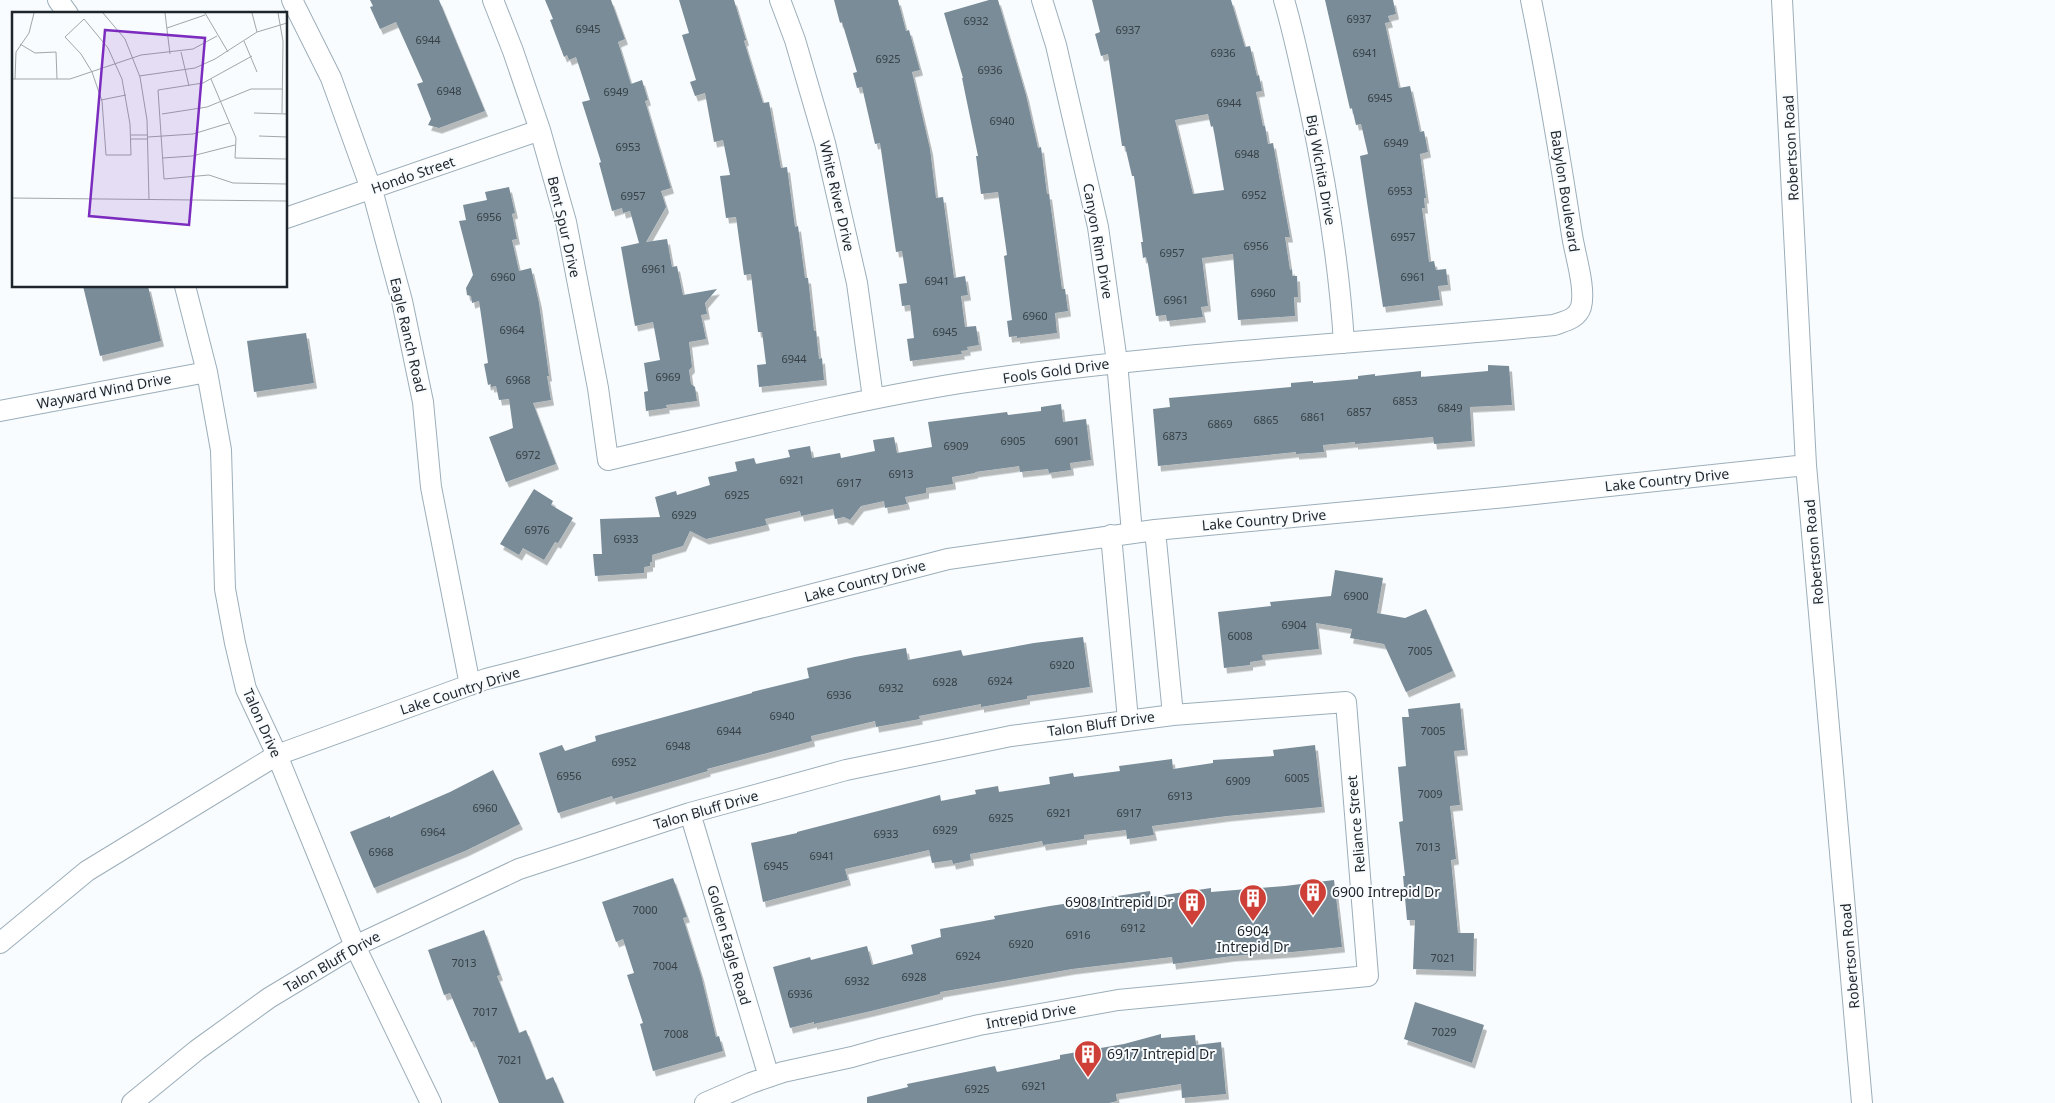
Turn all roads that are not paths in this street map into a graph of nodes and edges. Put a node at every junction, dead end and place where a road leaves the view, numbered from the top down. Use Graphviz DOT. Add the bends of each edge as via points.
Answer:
graph roads {
  1 [pos="58,0"];
  2 [pos="292,0"];
  3 [pos="493,0"];
  4 [pos="780,0"];
  5 [pos="1042,0"];
  6 [pos="1284,0"];
  7 [pos="1531,0"];
  8 [pos="1782,0"];
  9 [pos="67,12"];
  10 [pos="540,130"];
  11 [pos="372,189"];
  12 [pos="288,217"];
  13 [pos="185,288"];
  14 [pos="1511,329"];
  15 [pos="1344,343"];
  16 [pos="1116,362"];
  17 [pos="207,372"];
  18 [pos="873,398"];
  19 [pos="0,411"];
  20 [pos="608,460"];
  21 [pos="1806,465"];
  22 [pos="1155,530"];
  23 [pos="1132,532"];
  24 [pos="1111,535"];
  25 [pos="470,685"];
  26 [pos="1346,702"];
  27 [pos="1173,714"];
  28 [pos="1128,720"];
  29 [pos="277,755"];
  30 [pos="690,813"];
  31 [pos="0,944"];
  32 [pos="355,946"];
  33 [pos="1368,976"];
  34 [pos="769,1077"];
  35 [pos="132,1103"];
  36 [pos="431,1103"];
  37 [pos="705,1103"];
  38 [pos="1862,1103"];
  1 -- 9 [label="street"];
  2 -- 11 [label="street, Eagle Ranch Road" via="331,78"];
  3 -- 10 [label="street, Bent Spur Drive"];
  4 -- 18 [label="street, White River Drive" via="825,143 857,283"];
  5 -- 16 [label="street, Canyon Rim Drive" via="1056,45 1098,227"];
  6 -- 15 [label="street, Big Wichita Drive" via="1324,176 1341,287"];
  7 -- 14 [label="street, Babylon Boulevard" via="1582,282 1581,306 1574,318 1554,325"];
  8 -- 21 [label="street, Robertson Road"];
  10 -- 11 [label="street, Hondo Street"];
  10 -- 20 [label="street, Bent Spur Drive" via="566,222"];
  11 -- 12 [label="street, Hondo Street"];
  11 -- 25 [label="street, Eagle Ranch Road" via="402,301 423,402 431,487"];
  13 -- 17 [label="street, Talon Drive"];
  14 -- 15 [label="street, Fools Gold Drive"];
  15 -- 16 [label="street, Fools Gold Drive"];
  16 -- 18 [label="street, Fools Gold Drive"];
  16 -- 23 [label="street, Canyon Rim Drive"];
  17 -- 19 [label="street, Wayward Wind Drive"];
  17 -- 29 [label="street, Talon Drive" via="221,450 225,589 234,643 246,689"];
  18 -- 20 [label="street, Fools Gold Drive"];
  21 -- 22 [label="street, Lake Country Drive"];
  21 -- 38 [label="street, Robertson Road"];
  22 -- 23 [label="street, Lake Country Drive"];
  22 -- 27 [label="street"];
  23 -- 24 [label="street, Lake Country Drive"];
  24 -- 25 [label="street, Lake Country Drive" via="948,559"];
  24 -- 28 [label="street"];
  25 -- 29 [label="street, Lake Country Drive"];
  26 -- 27 [label="street, Talon Bluff Drive"];
  26 -- 33 [label="street, Reliance Street"];
  27 -- 28 [label="street, Talon Bluff Drive"];
  28 -- 30 [label="street, Talon Bluff Drive" via="1011,736 846,770"];
  29 -- 31 [label="street, Lake Country Drive" via="87,871"];
  29 -- 32 [label="street, Talon Drive"];
  30 -- 32 [label="street, Talon Bluff Drive" via="519,869"];
  30 -- 34 [label="street, Golden Eagle Road"];
  32 -- 35 [label="street, Talon Bluff Drive" via="269,998 197,1050"];
  32 -- 36 [label="street, Talon Drive"];
  33 -- 34 [label="street, Intrepid Drive" via="1118,1000 979,1025"];
  34 -- 37 [label="street, Intrepid Drive"];
}
